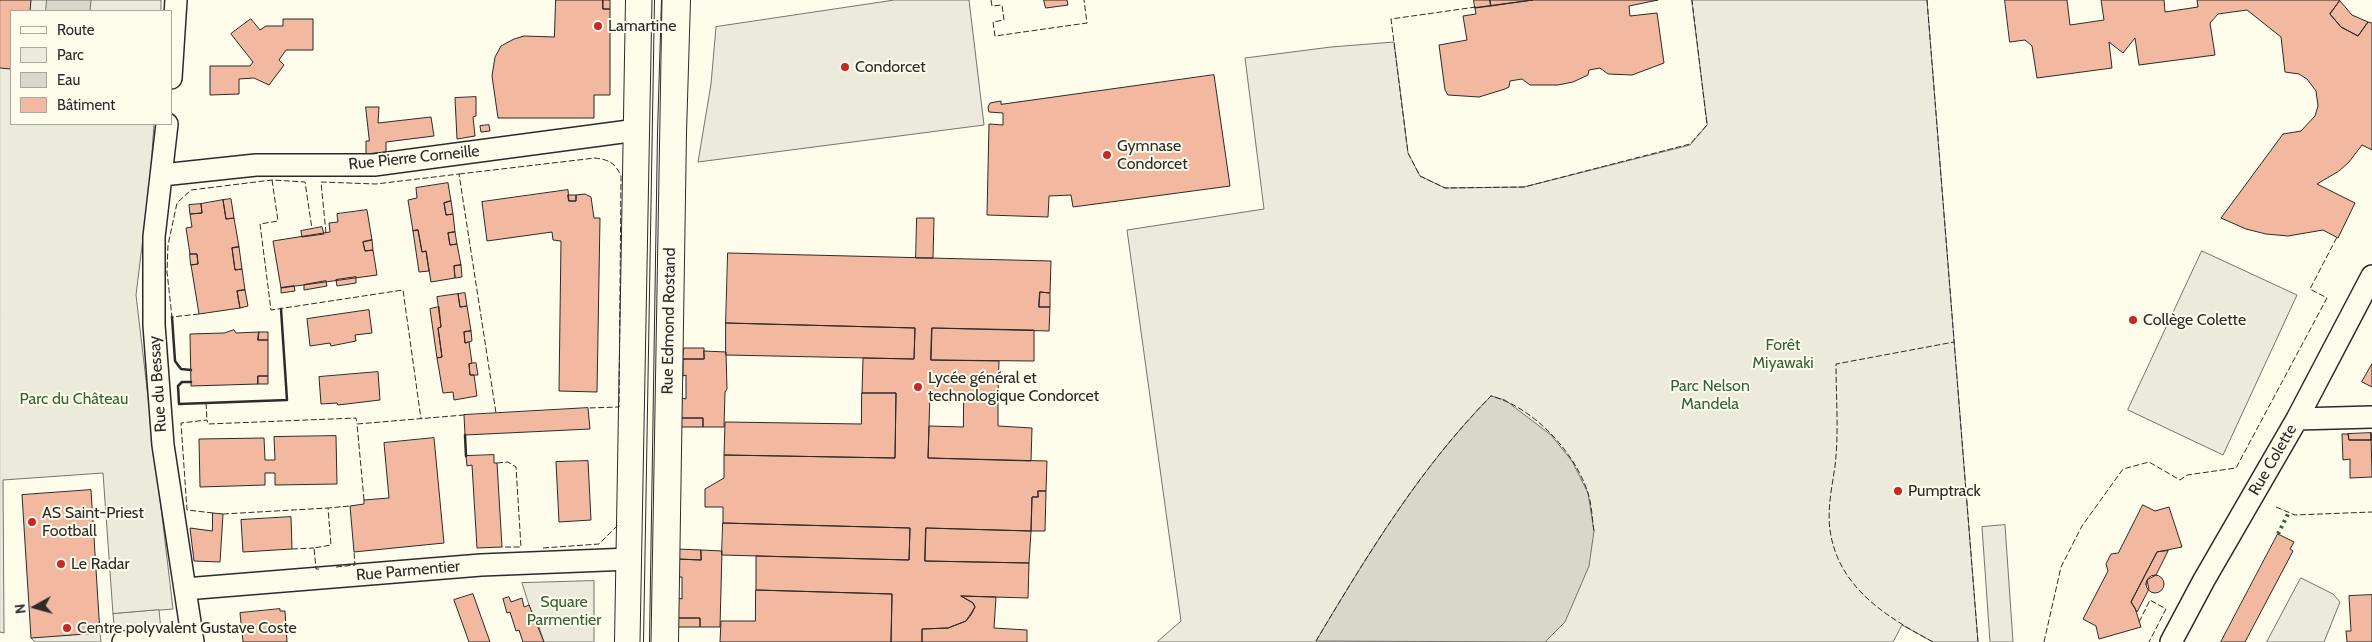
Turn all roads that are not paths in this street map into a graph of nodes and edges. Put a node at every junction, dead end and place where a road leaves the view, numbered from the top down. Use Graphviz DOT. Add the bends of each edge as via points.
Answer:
graph roads {
  1 [pos="176,0"];
  2 [pos="640,0"];
  3 [pos="676,0"];
  4 [pos="172,62"];
  5 [pos="167,125"];
  6 [pos="637,130"];
  7 [pos="162,175"];
  8 [pos="2372,276"];
  9 [pos="2372,417"];
  10 [pos="2297,419"];
  11 [pos="630,559"];
  12 [pos="185,589"];
  13 [pos="192,638"];
  14 [pos="123,642"];
  15 [pos="629,642"];
  16 [pos="664,642"];
  17 [pos="2171,642"];
  1 -- 4 [label="street"];
  2 -- 6 [label="main road"];
  3 -- 16 [label="main road, Rue Edmond Rostand"];
  5 -- 7 [label="street, Rue du Bessay"];
  6 -- 7 [label="street, Rue Pierre Corneille" via="374,165 256,165"];
  6 -- 11 [label="main road"];
  7 -- 12 [label="street, Rue du Bessay" via="154,237 154,325 162,445"];
  8 -- 10 [label="street, Rue Colette"];
  9 -- 10 [label="street"];
  10 -- 17 [label="street, Rue Colette"];
  11 -- 12 [label="street, Rue Parmentier" via="481,565"];
  11 -- 15 [label="main road"];
  12 -- 13 [label="street, Rue du Bessay"];
  13 -- 14 [label="street"];
}
